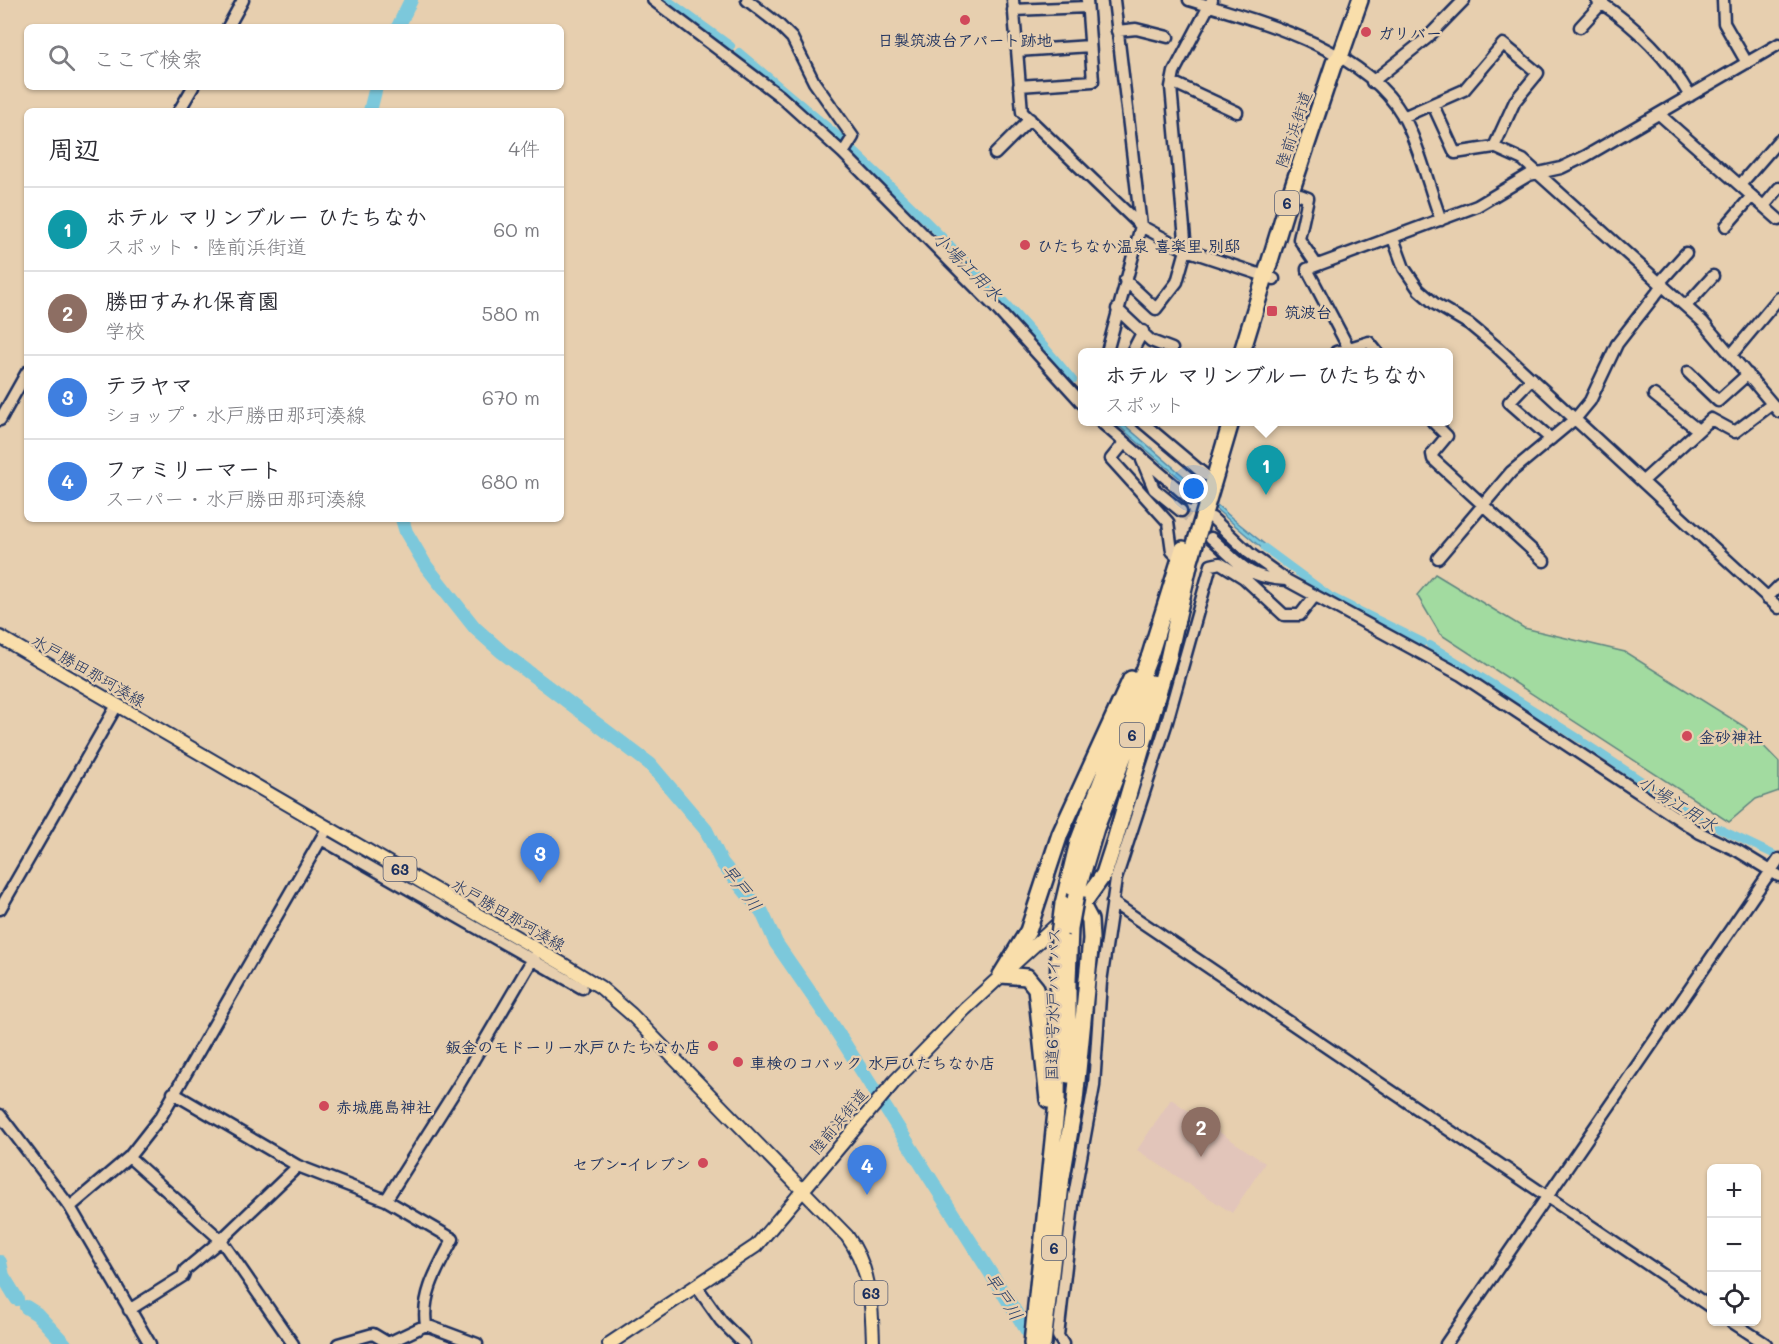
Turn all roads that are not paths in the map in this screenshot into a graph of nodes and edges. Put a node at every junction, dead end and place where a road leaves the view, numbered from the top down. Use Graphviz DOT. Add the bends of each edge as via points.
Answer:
graph roads {
  1 [pos="243,0"];
  2 [pos="653,0"];
  3 [pos="747,0"];
  4 [pos="1114,0"];
  5 [pos="1189,0"];
  6 [pos="1360,0"];
  7 [pos="1464,0"];
  8 [pos="1723,0"];
  9 [pos="1599,2"];
  10 [pos="1087,3"];
  11 [pos="1210,3"];
  12 [pos="1013,5"];
  13 [pos="230,24"];
  14 [pos="1580,27"];
  15 [pos="1118,31"];
  16 [pos="1168,37"];
  17 [pos="1090,46"];
  18 [pos="1778,46"];
  19 [pos="1017,51"];
  20 [pos="1340,57"];
  21 [pos="1747,63"];
  22 [pos="1172,82"];
  23 [pos="1372,82"];
  24 [pos="191,90"];
  25 [pos="1020,91"];
  26 [pos="1690,96"];
  27 [pos="1433,105"];
  28 [pos="181,108"];
  29 [pos="1237,112"];
  30 [pos="1659,114"];
  31 [pos="1403,117"];
  32 [pos="1030,119"];
  33 [pos="1779,140"];
  34 [pos="1494,147"];
  35 [pos="843,153"];
  36 [pos="995,154"];
  37 [pos="1537,172"];
  38 [pos="1740,185"];
  39 [pos="1779,188"];
  40 [pos="1300,195"];
  41 [pos="1752,196"];
  42 [pos="1764,206"];
  43 [pos="1441,220"];
  44 [pos="1779,220"];
  45 [pos="1141,226"];
  46 [pos="1726,226"];
  47 [pos="1393,238"];
  48 [pos="1186,250"];
  49 [pos="1686,253"];
  50 [pos="1316,264"];
  51 [pos="1713,276"];
  52 [pos="1269,277"];
  53 [pos="1125,280"];
  54 [pos="1661,284"];
  55 [pos="1779,298"];
  56 [pos="1686,306"];
  57 [pos="1118,309"];
  58 [pos="1143,331"];
  59 [pos="1348,347"];
  60 [pos="1108,348"];
  61 [pos="1134,348"];
  62 [pos="1169,348"];
  63 [pos="1243,348"];
  64 [pos="1253,348"];
  65 [pos="1374,348"];
  66 [pos="1732,354"];
  67 [pos="1688,372"];
  68 [pos="1749,374"];
  69 [pos="24,377"];
  70 [pos="1532,378"];
  71 [pos="1078,394"];
  72 [pos="1654,395"];
  73 [pos="1776,408"];
  74 [pos="1576,418"];
  75 [pos="0,420"];
  76 [pos="1105,426"];
  77 [pos="1150,426"];
  78 [pos="1220,426"];
  79 [pos="1230,426"];
  80 [pos="1437,426"];
  81 [pos="1698,430"];
  82 [pos="1551,439"];
  83 [pos="1124,443"];
  84 [pos="1141,457"];
  85 [pos="1205,474"];
  86 [pos="1643,481"];
  87 [pos="1190,500"];
  88 [pos="1481,506"];
  89 [pos="1181,511"];
  90 [pos="1212,518"];
  91 [pos="1211,537"];
  92 [pos="1438,558"];
  93 [pos="1180,559"];
  94 [pos="1544,561"];
  95 [pos="1187,574"];
  96 [pos="1286,580"];
  97 [pos="1172,585"];
  98 [pos="1779,586"];
  99 [pos="1314,597"];
  100 [pos="1767,598"];
  101 [pos="1779,608"];
  102 [pos="0,637"];
  103 [pos="117,705"];
  104 [pos="328,827"];
  105 [pos="321,838"];
  106 [pos="1779,859"];
  107 [pos="1774,873"];
  108 [pos="1110,876"];
  109 [pos="1079,900"];
  110 [pos="1112,902"];
  111 [pos="0,909"];
  112 [pos="1090,920"];
  113 [pos="1109,921"];
  114 [pos="1065,931"];
  115 [pos="535,955"];
  116 [pos="1001,975"];
  117 [pos="582,988"];
  118 [pos="173,1093"];
  119 [pos="0,1115"];
  120 [pos="129,1157"];
  121 [pos="298,1166"];
  122 [pos="1056,1171"];
  123 [pos="802,1191"];
  124 [pos="1547,1196"];
  125 [pos="386,1200"];
  126 [pos="70,1207"];
  127 [pos="222,1240"];
  128 [pos="697,1287"];
  129 [pos="1707,1305"];
  130 [pos="129,1310"];
  131 [pos="1041,1313"];
  132 [pos="426,1325"];
  133 [pos="1738,1326"];
  134 [pos="150,1344"];
  135 [pos="293,1344"];
  136 [pos="338,1344"];
  137 [pos="477,1344"];
  138 [pos="609,1344"];
  139 [pos="744,1344"];
  140 [pos="873,1344"];
  141 [pos="1032,1344"];
  142 [pos="1043,1344"];
  143 [pos="1063,1344"];
  144 [pos="1446,1344"];
  145 [pos="1766,1344"];
  1 -- 13 [label="street"];
  2 -- 35 [label="street" via="780,96"];
  3 -- 35 [label="street" via="792,38 814,82 853,137"];
  4 -- 15 [label="street"];
  5 -- 11 [label="street"];
  6 -- 20 [label="highway, 陸前浜街道 / 6"];
  7 -- 23 [label="street" via="1427,38"];
  8 -- 21 [label="street" via="1724,23"];
  9 -- 14 [label="street"];
  9 -- 26 [label="street" via="1663,57"];
  10 -- 12 [label="street"];
  10 -- 17 [label="street"];
  11 -- 20 [label="street" via="1276,26"];
  11 -- 22 [label="street"];
  12 -- 19 [label="street"];
  15 -- 16 [label="street" via="1136,29"];
  15 -- 45 [label="street"];
  17 -- 19 [label="street"];
  17 -- 25 [label="street" via="1093,81"];
  18 -- 21 [label="street"];
  19 -- 25 [label="street"];
  20 -- 23 [label="street"];
  20 -- 40 [label="highway, 陸前浜街道 / 6" via="1342,66"];
  20 -- 52 [label="highway, 陸前浜街道 / 6" via="1331,71"];
  21 -- 26 [label="street"];
  22 -- 29 [label="street"];
  22 -- 48 [label="street"];
  23 -- 31 [label="street"];
  24 -- 28 [label="street"];
  25 -- 32 [label="street" via="1022,112"];
  26 -- 30 [label="street"];
  27 -- 31 [label="street"];
  27 -- 34 [label="street" via="1455,153"];
  27 -- 34 [label="street" via="1464,90 1503,44 1538,74 1515,101"];
  30 -- 37 [label="street" via="1561,168"];
  30 -- 38 [label="street"];
  31 -- 43 [label="street"];
  32 -- 36 [label="street"];
  32 -- 45 [label="street"];
  33 -- 38 [label="street"];
  34 -- 37 [label="street" via="1523,160"];
  35 -- 71 [label="street"];
  37 -- 43 [label="street" via="1477,206"];
  37 -- 54 [label="street"];
  38 -- 41 [label="street"];
  39 -- 42 [label="street"];
  40 -- 50 [label="street" via="1308,198 1299,239"];
  40 -- 52 [label="highway, 陸前浜街道 / 6"];
  41 -- 42 [label="street"];
  41 -- 46 [label="street"];
  42 -- 44 [label="street"];
  43 -- 47 [label="street"];
  45 -- 48 [label="street"];
  45 -- 53 [label="street"];
  47 -- 50 [label="street"];
  47 -- 70 [label="street" via="1404,268 1419,290 1469,324"];
  48 -- 52 [label="street"];
  48 -- 53 [label="street" via="1177,282 1156,309"];
  49 -- 54 [label="street"];
  50 -- 59 [label="street" via="1307,269"];
  51 -- 56 [label="street"];
  52 -- 63 [label="highway, 陸前浜街道 / 6"];
  52 -- 64 [label="highway, 陸前浜街道 / 6"];
  53 -- 57 [label="street"];
  54 -- 56 [label="street"];
  54 -- 74 [label="street" via="1617,344 1590,401"];
  55 -- 66 [label="street"];
  56 -- 66 [label="street"];
  57 -- 58 [label="street"];
  57 -- 60 [label="street"];
  58 -- 61 [label="street"];
  58 -- 62 [label="street" via="1151,342"];
  59 -- 65 [label="street" via="1370,342"];
  66 -- 68 [label="street"];
  67 -- 68 [label="street" via="1718,401"];
  68 -- 73 [label="street"];
  69 -- 75 [label="street"];
  70 -- 74 [label="street"];
  70 -- 82 [label="street" via="1509,402"];
  72 -- 81 [label="street"];
  73 -- 81 [label="street" via="1735,432 1711,419"];
  74 -- 82 [label="street"];
  74 -- 86 [label="street"];
  76 -- 83 [label="street"];
  77 -- 85 [label="street"];
  78 -- 85 [label="highway, 6"];
  79 -- 95 [label="highway, 6"];
  80 -- 88 [label="street" via="1447,436 1432,454 1433,459"];
  81 -- 86 [label="street"];
  82 -- 88 [label="street" via="1511,472"];
  83 -- 84 [label="street"];
  83 -- 93 [label="street" via="1112,459 1168,522 1172,551"];
  84 -- 87 [label="street"];
  84 -- 89 [label="street" via="1150,483"];
  85 -- 93 [label="highway, 6"];
  86 -- 100 [label="street"];
  88 -- 92 [label="street"];
  88 -- 94 [label="street"];
  90 -- 96 [label="street" via="1249,553"];
  91 -- 96 [label="street" via="1260,578"];
  93 -- 97 [label="highway, 6"];
  95 -- 108 [label="highway"];
  95 -- 109 [label="highway, 国道6号水戸バイパス / 6" via="1150,687 1096,828"];
  96 -- 99 [label="street"];
  97 -- 114 [label="highway, 国道6号水戸バイパス / 6, bridge" via="1150,655 1082,833 1063,904"];
  97 -- 116 [label="highway" via="1064,826 1028,931"];
  98 -- 100 [label="street"];
  99 -- 107 [label="street" via="1461,675 1700,833"];
  99 -- 108 [label="street" via="1300,615 1284,615 1244,578 1220,563 1211,565 1166,725"];
  100 -- 101 [label="street"];
  102 -- 103 [label="main road, 水戸勝田那珂湊線 / 63"];
  103 -- 104 [label="main road, 水戸勝田那珂湊線 / 63"];
  103 -- 111 [label="street"];
  104 -- 105 [label="street"];
  104 -- 115 [label="main road, 水戸勝田那珂湊線 / 63"];
  105 -- 115 [label="street"];
  105 -- 118 [label="street"];
  106 -- 107 [label="street"];
  107 -- 124 [label="street"];
  108 -- 109 [label="highway"];
  108 -- 110 [label="street"];
  109 -- 112 [label="highway"];
  109 -- 114 [label="highway, 国道6号水戸バイパス / 6, bridge"];
  109 -- 116 [label="main road, 陸前浜街道"];
  110 -- 113 [label="street"];
  110 -- 124 [label="street"];
  112 -- 113 [label="street"];
  112 -- 122 [label="highway" via="1075,1101"];
  113 -- 143 [label="street" via="1094,1086 1074,1196 1058,1336"];
  114 -- 122 [label="highway, 国道6号水戸バイパス / 6" via="1068,1099"];
  115 -- 117 [label="street"];
  115 -- 123 [label="main road, 水戸勝田那珂湊線 / 63" via="600,987 631,1014"];
  115 -- 125 [label="street"];
  116 -- 122 [label="highway" via="1027,977 1036,988"];
  116 -- 123 [label="main road, 陸前浜街道" via="892,1084"];
  118 -- 120 [label="street" via="150,1132"];
  118 -- 121 [label="street"];
  119 -- 126 [label="street"];
  120 -- 126 [label="street"];
  120 -- 127 [label="street"];
  121 -- 125 [label="street"];
  121 -- 127 [label="street"];
  122 -- 131 [label="highway, 国道6号水戸バイパス / 6"];
  123 -- 128 [label="main road, 陸前浜街道" via="756,1246"];
  123 -- 140 [label="main road, 水戸勝田那珂湊線 / 63" via="847,1236 860,1256 870,1288"];
  124 -- 129 [label="street"];
  124 -- 144 [label="street"];
  125 -- 132 [label="street" via="453,1239 426,1299"];
  126 -- 130 [label="street"];
  127 -- 130 [label="street" via="185,1270 183,1276"];
  127 -- 135 [label="street"];
  128 -- 138 [label="main road, 陸前浜街道"];
  128 -- 139 [label="street" via="721,1321"];
  130 -- 134 [label="street"];
  131 -- 141 [label="highway, 国道6号水戸バイパス / 6"];
  131 -- 142 [label="highway, 国道6号水戸バイパス / 6"];
  132 -- 136 [label="street" via="388,1343 373,1334"];
  132 -- 137 [label="street"];
  133 -- 145 [label="street"];
}
